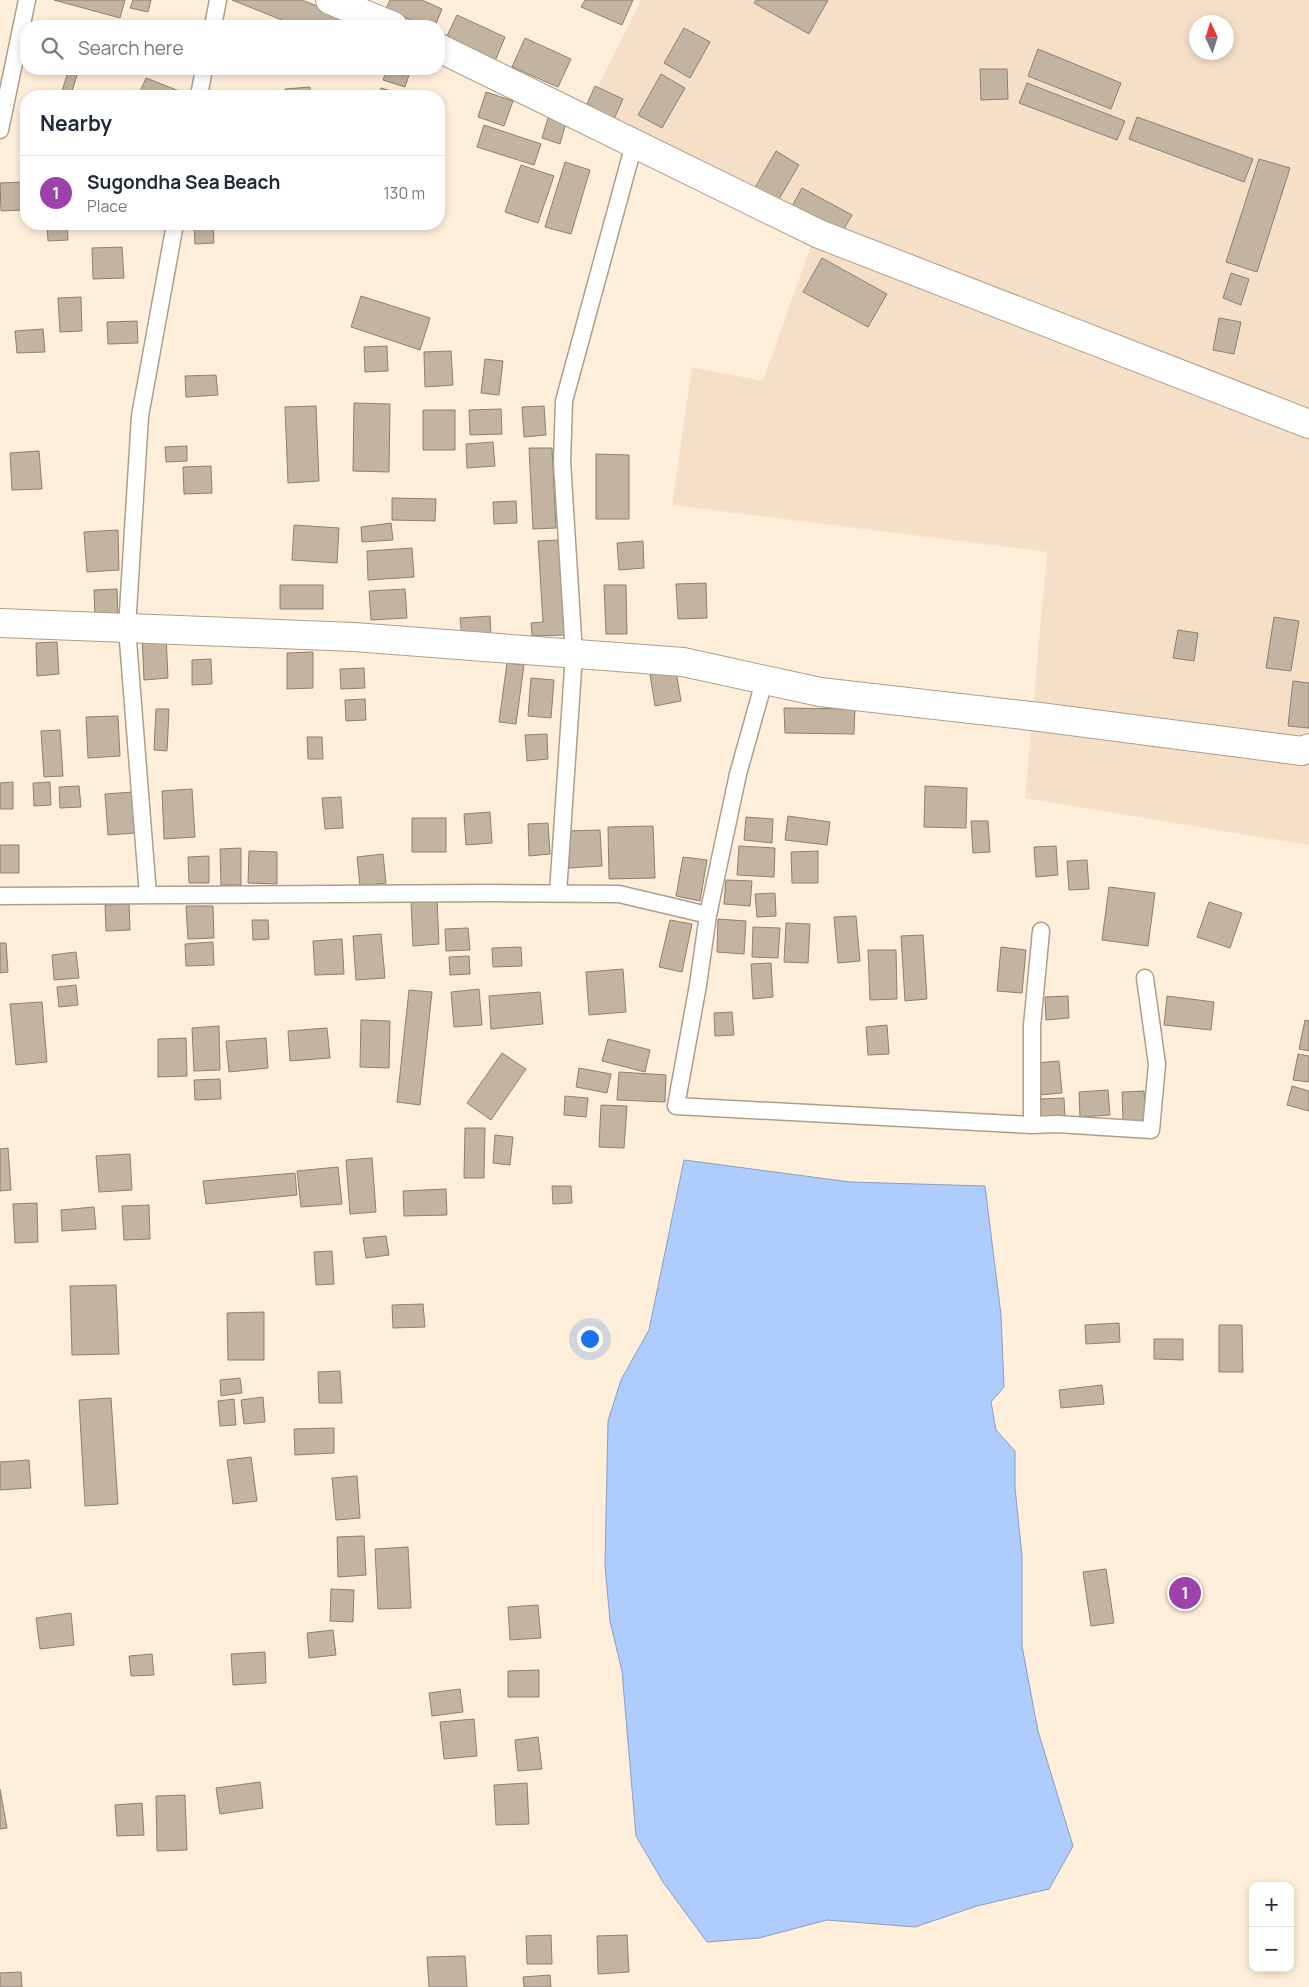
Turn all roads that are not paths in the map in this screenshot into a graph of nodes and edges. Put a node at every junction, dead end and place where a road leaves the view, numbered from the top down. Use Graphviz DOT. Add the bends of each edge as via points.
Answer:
graph roads {
  1 [pos="26,0"];
  2 [pos="218,0"];
  3 [pos="330,0"];
  4 [pos="383,15"];
  5 [pos="22,20"];
  6 [pos="214,20"];
  7 [pos="20,30"];
  8 [pos="445,51"];
  9 [pos="203,75"];
  10 [pos="200,90"];
  11 [pos="0,130"];
  12 [pos="634,144"];
  13 [pos="174,230"];
  14 [pos="1309,424"];
  15 [pos="0,623"];
  16 [pos="127,628"];
  17 [pos="574,654"];
  18 [pos="765,678"];
  19 [pos="1309,748"];
  20 [pos="558,893"];
  21 [pos="148,895"];
  22 [pos="0,896"];
  23 [pos="708,915"];
  24 [pos="1041,931"];
  25 [pos="1145,978"];
  26 [pos="1032,1126"];
  1 -- 5 [label="lane"];
  2 -- 6 [label="lane"];
  3 -- 4 [label="street"];
  7 -- 11 [label="lane"];
  8 -- 12 [label="street"];
  9 -- 10 [label="lane"];
  12 -- 14 [label="street" via="819,234"];
  12 -- 17 [label="lane" via="564,401 562,462"];
  13 -- 16 [label="lane" via="140,416"];
  15 -- 16 [label="street"];
  16 -- 17 [label="street" via="354,637"];
  16 -- 21 [label="lane"];
  17 -- 18 [label="street" via="683,662"];
  17 -- 20 [label="lane"];
  18 -- 19 [label="street" via="820,692 1302,751"];
  18 -- 23 [label="lane" via="738,774"];
  20 -- 21 [label="lane"];
  20 -- 23 [label="lane" via="619,894"];
  21 -- 22 [label="lane"];
  23 -- 26 [label="lane" via="676,1106"];
  24 -- 26 [label="lane" via="1032,1026"];
  25 -- 26 [label="lane" via="1157,1064 1151,1130 1057,1124"];
}
